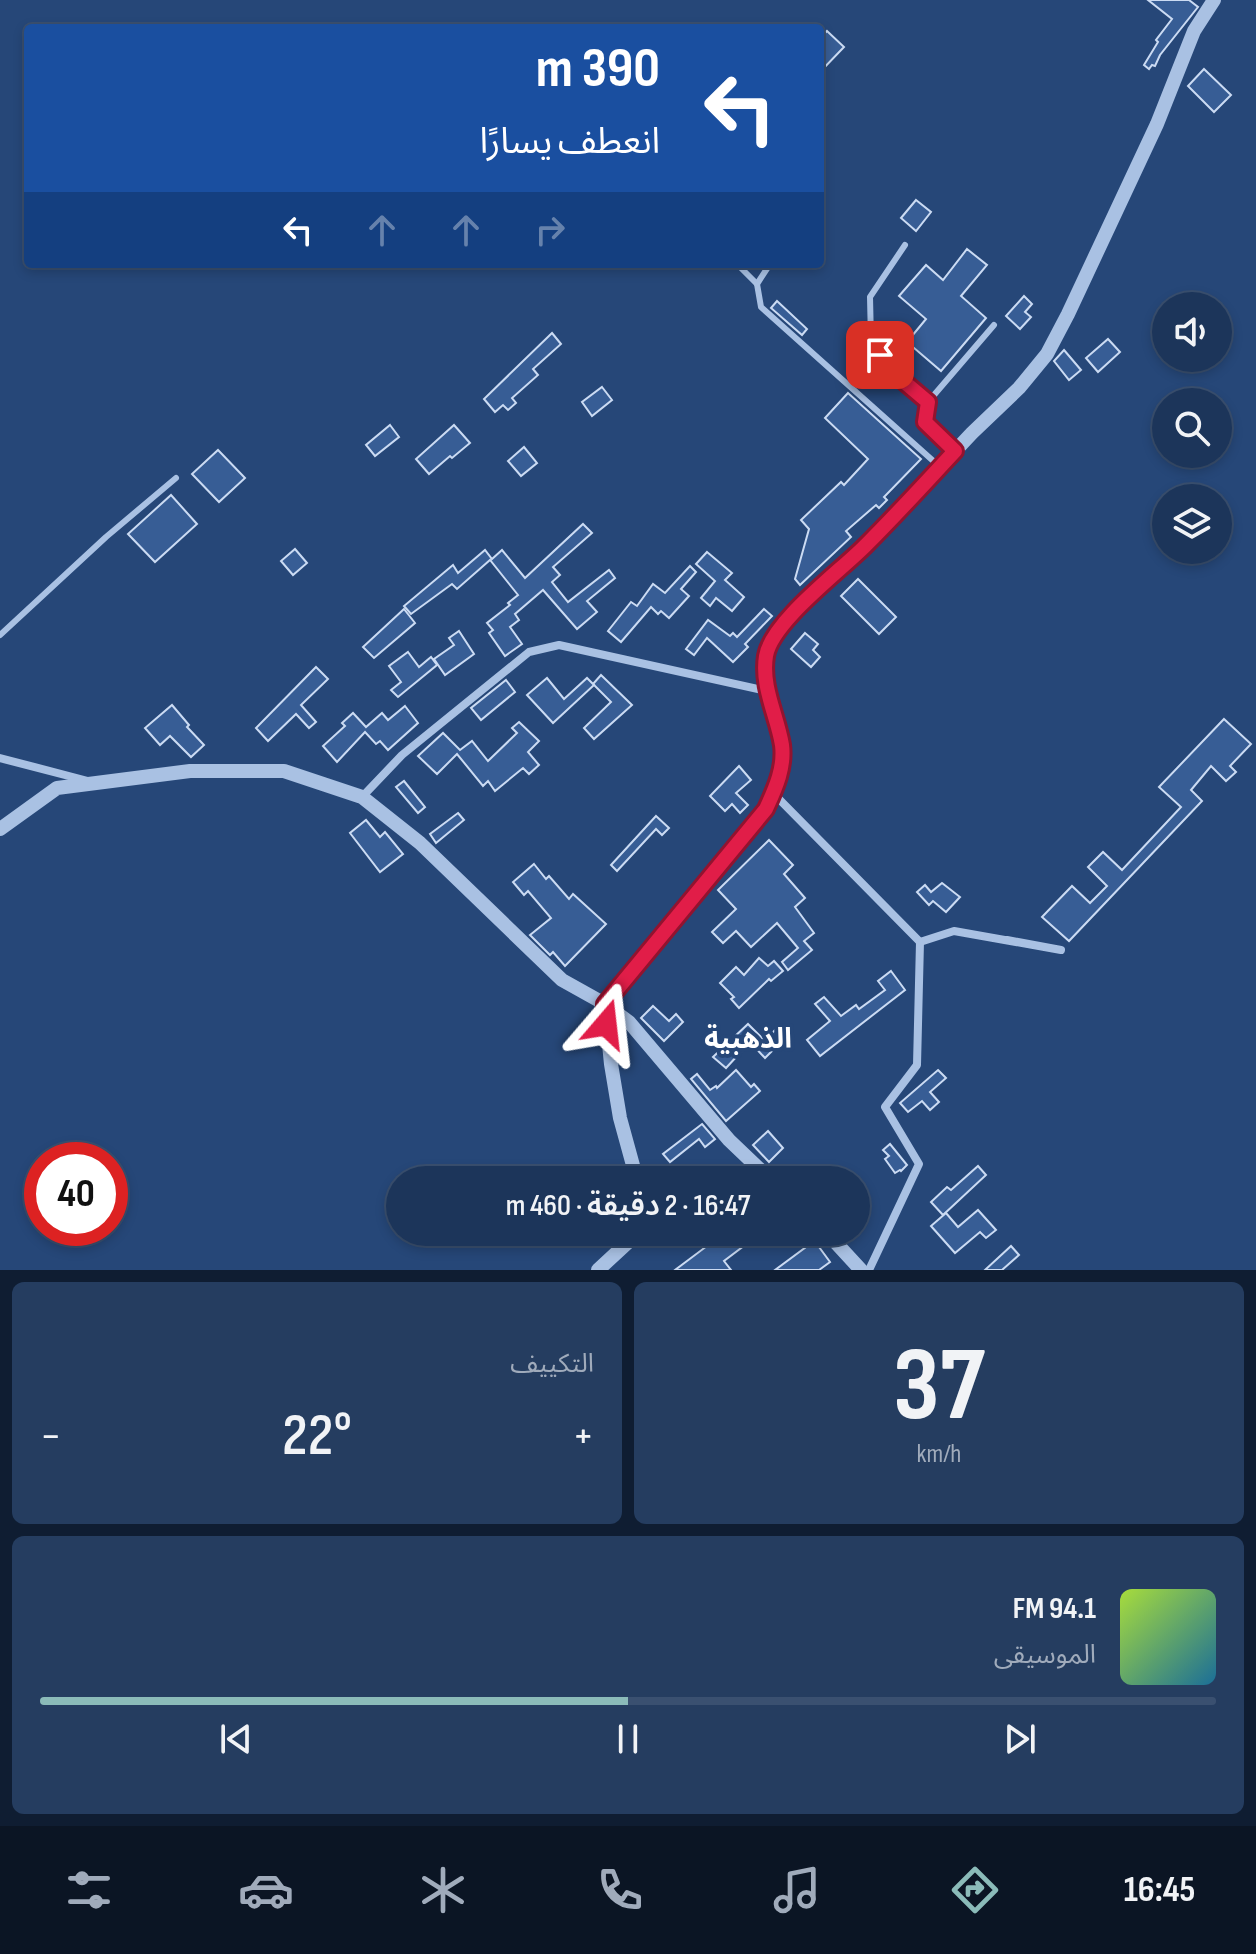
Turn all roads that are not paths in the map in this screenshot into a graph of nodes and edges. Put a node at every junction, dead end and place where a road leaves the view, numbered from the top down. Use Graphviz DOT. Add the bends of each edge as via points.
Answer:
graph roads {
  1 [pos="1214,0"];
  2 [pos="905,245"];
  3 [pos="741,268"];
  4 [pos="767,268"];
  5 [pos="757,284"];
  6 [pos="994,325"];
  7 [pos="928,402"];
  8 [pos="955,451"];
  9 [pos="940,467"];
  10 [pos="176,478"];
  11 [pos="0,635"];
  12 [pos="767,691"];
  13 [pos="0,758"];
  14 [pos="97,783"];
  15 [pos="773,793"];
  16 [pos="362,797"];
  17 [pos="0,829"];
  18 [pos="1007,940"];
  19 [pos="920,942"];
  20 [pos="605,1004"];
  21 [pos="633,1166"];
  22 [pos="756,1166"];
  23 [pos="624,1246"];
  24 [pos="839,1246"];
  25 [pos="598,1270"];
  26 [pos="861,1270"];
  27 [pos="869,1270"];
  1 -- 8 [label="street" via="1194,31 1157,124 1047,354"];
  2 -- 7 [label="lane" via="870,297 871,341 889,369"];
  3 -- 5 [label="lane"];
  4 -- 5 [label="lane"];
  5 -- 9 [label="lane" via="761,307"];
  6 -- 7 [label="lane"];
  7 -- 8 [label="lane" via="925,422"];
  8 -- 9 [label="street"];
  9 -- 12 [label="street" via="778,632 767,652"];
  10 -- 11 [label="lane"];
  12 -- 15 [label="street" via="782,747"];
  12 -- 16 [label="street" via="559,645 529,652 402,755"];
  13 -- 14 [label="street"];
  14 -- 16 [label="street" via="190,771 284,771"];
  14 -- 17 [label="street" via="57,788"];
  15 -- 19 [label="street"];
  15 -- 20 [label="street" via="725,861"];
  16 -- 20 [label="street" via="420,843 562,980"];
  18 -- 19 [label="street" via="1061,950 954,931"];
  19 -- 27 [label="street" via="917,1065 885,1107 919,1164"];
  20 -- 21 [label="street" via="620,1118"];
  20 -- 22 [label="street" via="629,1022"];
  23 -- 25 [label="street"];
  24 -- 26 [label="street"];
}
